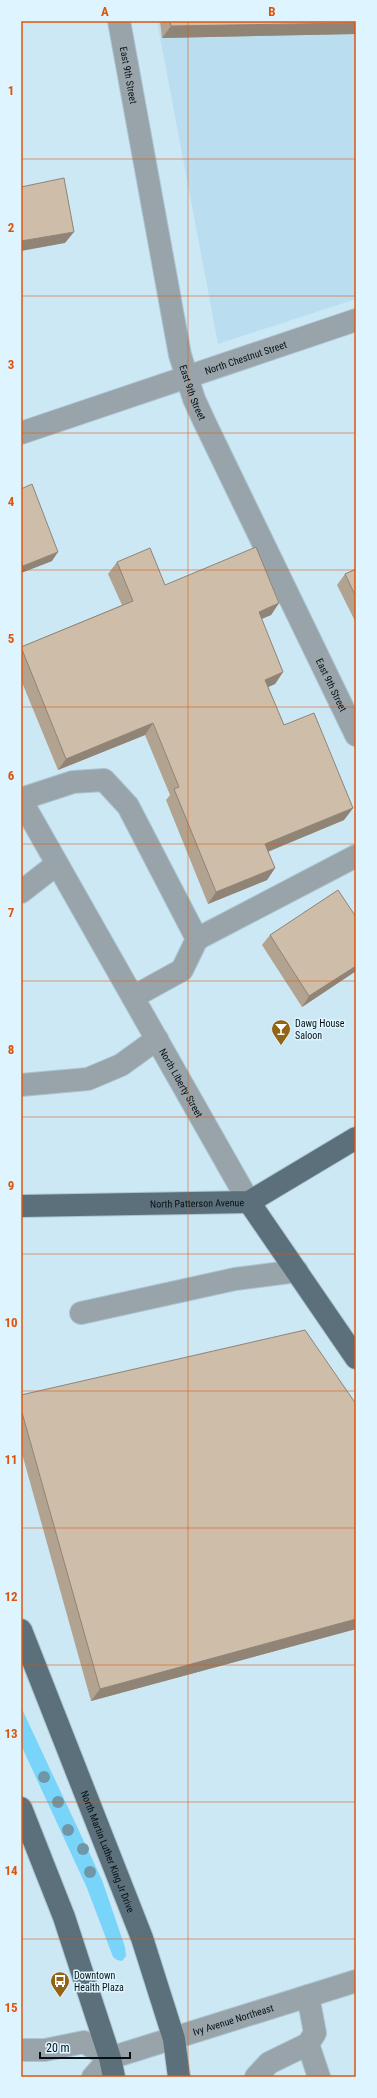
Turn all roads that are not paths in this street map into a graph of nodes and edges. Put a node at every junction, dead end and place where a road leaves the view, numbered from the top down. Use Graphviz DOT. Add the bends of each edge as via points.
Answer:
graph roads {
  1 [pos="120,21"];
  2 [pos="356,320"];
  3 [pos="186,377"];
  4 [pos="21,433"];
  5 [pos="356,734"];
  6 [pos="21,800"];
  7 [pos="356,856"];
  8 [pos="57,864"];
  9 [pos="21,892"];
  10 [pos="196,939"];
  11 [pos="133,997"];
  12 [pos="157,1039"];
  13 [pos="21,1085"];
  14 [pos="356,1138"];
  15 [pos="249,1202"];
  16 [pos="21,1206"];
  17 [pos="297,1271"];
  18 [pos="81,1313"];
  19 [pos="356,1358"];
  20 [pos="21,1630"];
  21 [pos="21,1808"];
  22 [pos="356,1981"];
  23 [pos="308,1996"];
  24 [pos="174,2039"];
  25 [pos="308,2044"];
  26 [pos="21,2050"];
  27 [pos="112,2067"];
  28 [pos="93,2077"];
  29 [pos="179,2077"];
  30 [pos="256,2077"];
  31 [pos="319,2077"];
  1 -- 3 [label="street, East 9th Street"];
  2 -- 3 [label="street, North Chestnut Street"];
  3 -- 4 [label="street, North Chestnut Street"];
  3 -- 5 [label="street, East 9th Street" via="205,423"];
  6 -- 8 [label="street, North Liberty Street"];
  6 -- 10 [label="street" via="73,782 104,780 128,806"];
  7 -- 10 [label="street"];
  8 -- 9 [label="street"];
  8 -- 11 [label="street, North Liberty Street"];
  10 -- 11 [label="street" via="182,970"];
  11 -- 12 [label="street, North Liberty Street"];
  12 -- 13 [label="street" via="120,1065 88,1079"];
  12 -- 15 [label="street, North Liberty Street"];
  14 -- 15 [label="main road, North Patterson Avenue"];
  15 -- 16 [label="main road, North Patterson Avenue"];
  15 -- 17 [label="main road, North Liberty Street"];
  17 -- 18 [label="street" via="235,1279"];
  17 -- 19 [label="main road, North Liberty Street"];
  20 -- 24 [label="main road, North Martin Luther King Jr Drive" via="142,1938"];
  21 -- 27 [label="main road" via="64,1917"];
  22 -- 23 [label="street, Ivy Avenue Northeast"];
  23 -- 24 [label="street, Ivy Avenue Northeast"];
  23 -- 25 [label="street" via="315,2033"];
  24 -- 27 [label="street, Ivy Avenue Northeast"];
  24 -- 29 [label="main road, North Martin Luther King Jr Drive"];
  25 -- 30 [label="street" via="269,2063"];
  25 -- 31 [label="street"];
  26 -- 27 [label="street" via="45,2050 84,2042"];
  27 -- 28 [label="street"];
}
